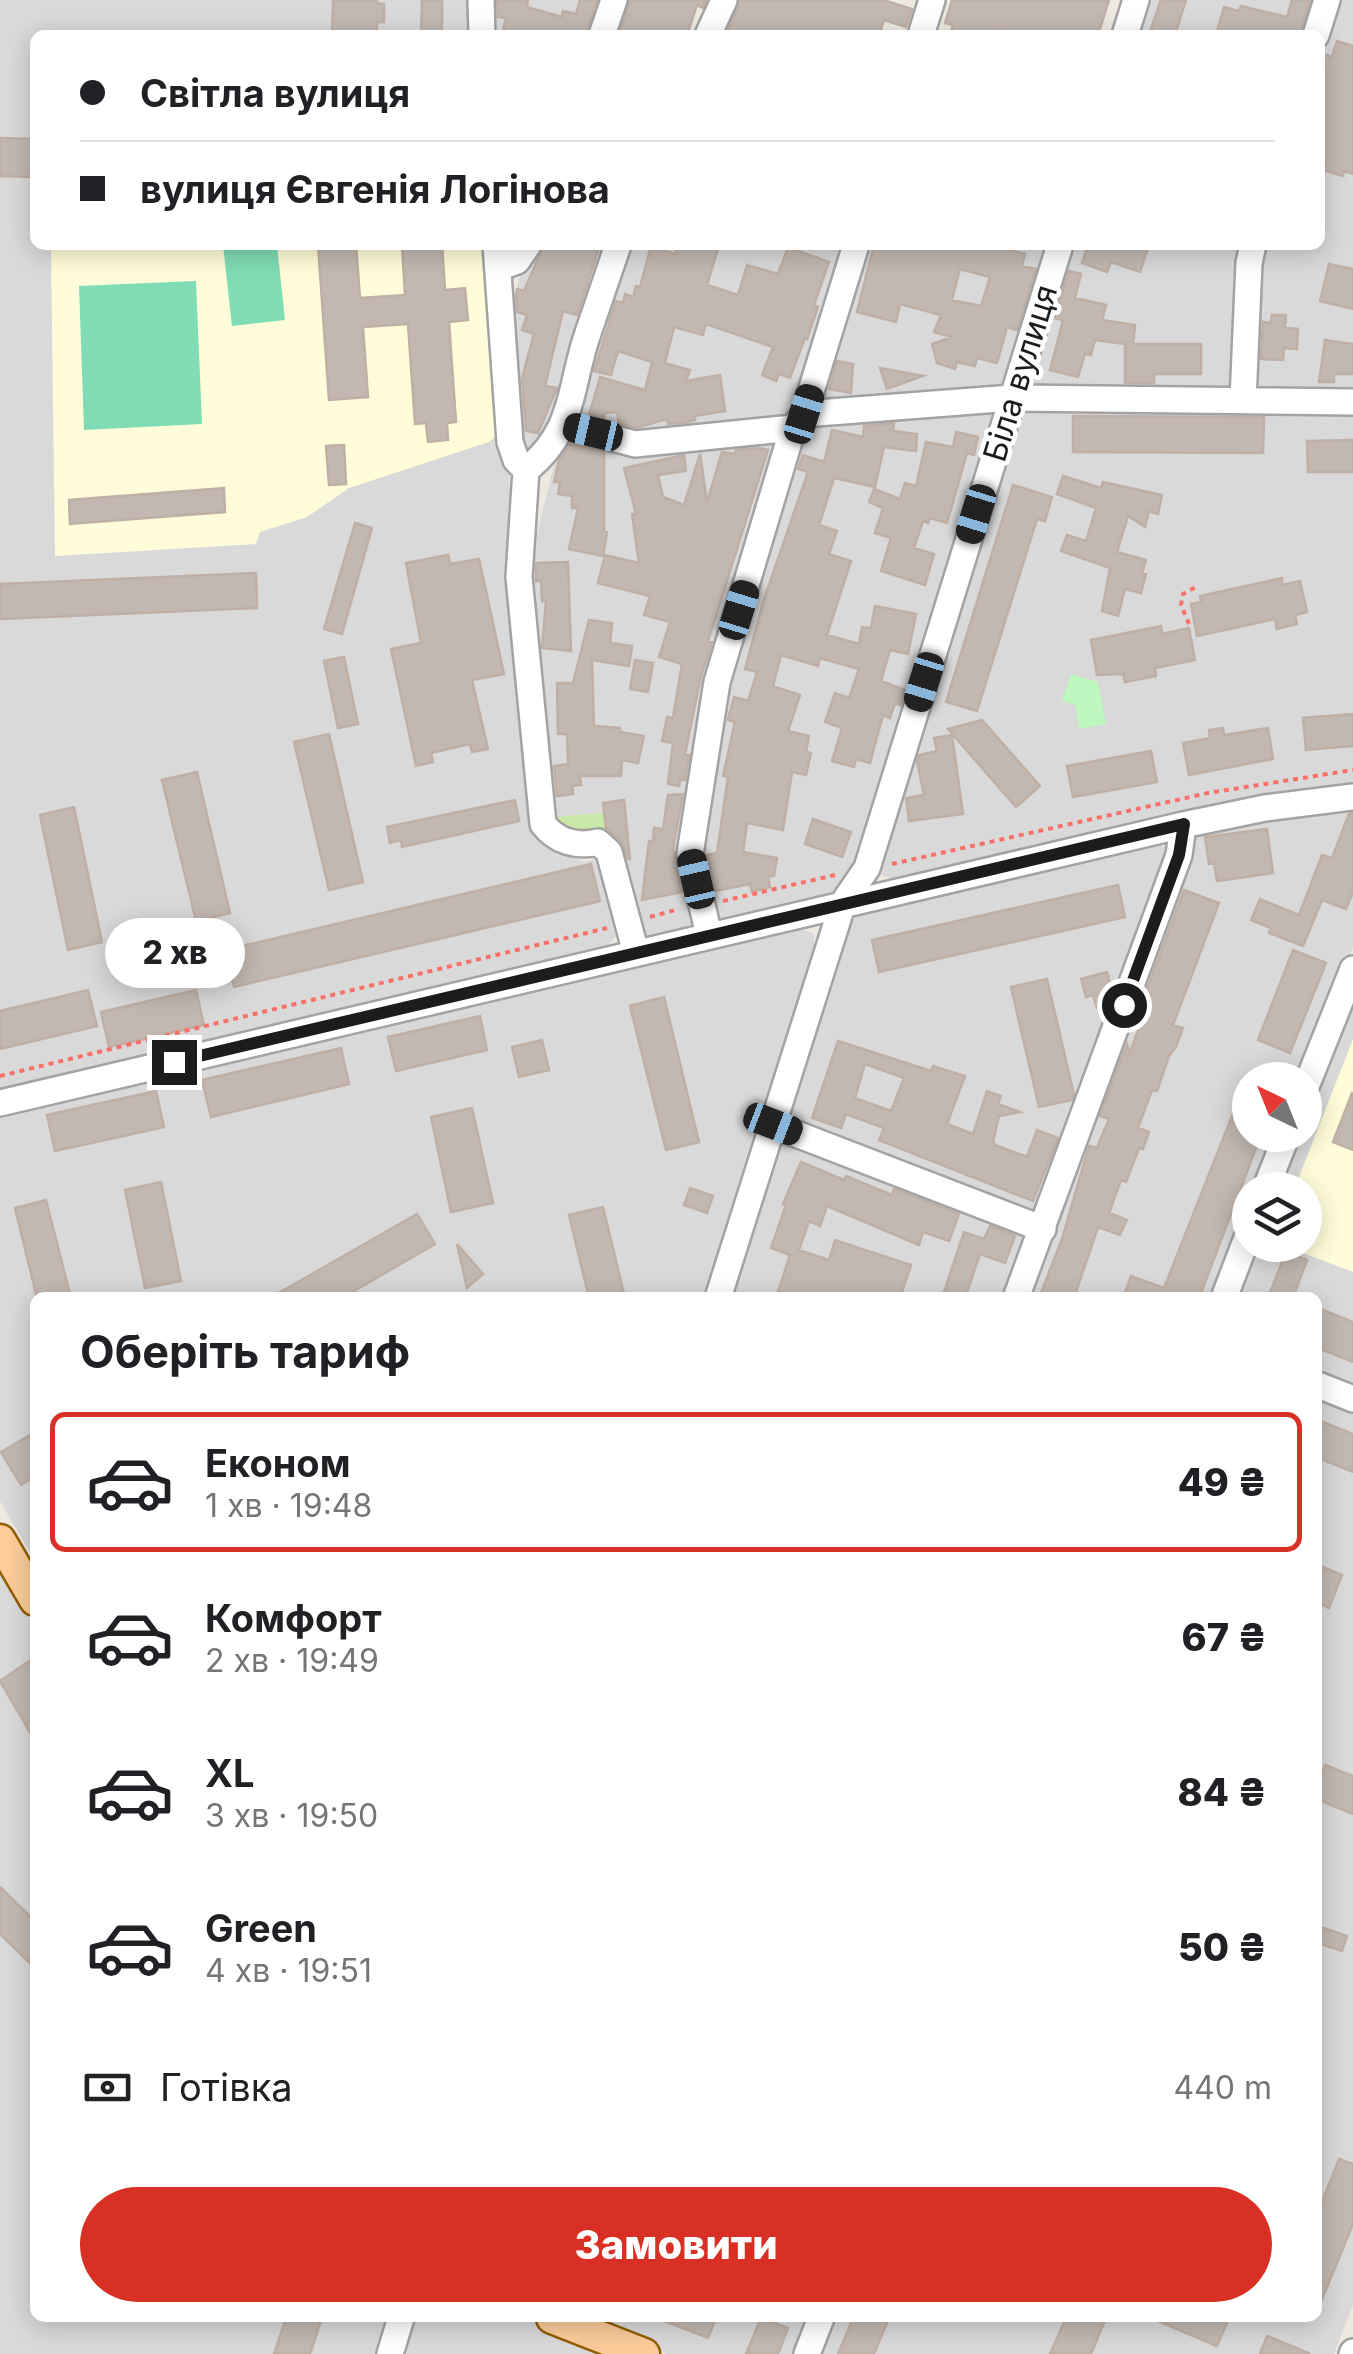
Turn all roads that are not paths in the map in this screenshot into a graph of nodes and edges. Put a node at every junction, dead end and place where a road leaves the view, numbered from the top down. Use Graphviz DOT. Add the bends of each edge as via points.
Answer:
graph roads {
  1 [pos="481,0"];
  2 [pos="614,0"];
  3 [pos="724,0"];
  4 [pos="932,0"];
  5 [pos="1136,0"];
  6 [pos="1327,0"];
  7 [pos="482,30"];
  8 [pos="604,30"];
  9 [pos="710,30"];
  10 [pos="923,30"];
  11 [pos="1127,30"];
  12 [pos="1318,30"];
  13 [pos="524,250"];
  14 [pos="616,250"];
  15 [pos="854,250"];
  16 [pos="1058,250"];
  17 [pos="1252,250"];
  18 [pos="496,256"];
  19 [pos="1012,398"];
  20 [pos="1243,400"];
  21 [pos="1353,402"];
  22 [pos="798,421"];
  23 [pos="564,426"];
  24 [pos="526,470"];
  25 [pos="1353,797"];
  26 [pos="1184,824"];
  27 [pos="844,903"];
  28 [pos="709,935"];
  29 [pos="636,952"];
  30 [pos="1353,969"];
  31 [pos="1315,1062"];
  32 [pos="0,1103"];
  33 [pos="773,1124"];
  34 [pos="1042,1229"];
  35 [pos="1238,1262"];
  36 [pos="720,1292"];
  37 [pos="1018,1292"];
  38 [pos="1226,1292"];
  39 [pos="1322,1387"];
  40 [pos="1353,1399"];
  41 [pos="0,1540"];
  42 [pos="30,1591"];
  43 [pos="399,2322"];
  44 [pos="562,2322"];
  45 [pos="819,2322"];
  46 [pos="390,2354"];
  47 [pos="644,2354"];
  48 [pos="807,2354"];
  1 -- 7 [label="street"];
  2 -- 8 [label="street"];
  3 -- 9 [label="street"];
  4 -- 10 [label="street"];
  5 -- 11 [label="street"];
  6 -- 12 [label="street"];
  13 -- 18 [label="street" via="517,260"];
  14 -- 23 [label="street"];
  15 -- 22 [label="street"];
  16 -- 19 [label="street, Біла вулиця"];
  17 -- 20 [label="street"];
  18 -- 24 [label="street" via="510,442"];
  19 -- 20 [label="street"];
  19 -- 22 [label="street"];
  19 -- 27 [label="street, Біла вулиця" via="867,868"];
  20 -- 21 [label="street"];
  22 -- 23 [label="street" via="635,444"];
  22 -- 28 [label="street" via="717,682 690,854"];
  23 -- 24 [label="street"];
  24 -- 29 [label="street" via="519,577 543,824 579,846 598,842 609,852"];
  25 -- 26 [label="street"];
  26 -- 27 [label="street"];
  26 -- 34 [label="street" via="1179,855"];
  27 -- 28 [label="street"];
  27 -- 33 [label="street, Біла вулиця"];
  28 -- 29 [label="street"];
  29 -- 32 [label="street"];
  30 -- 31 [label="street"];
  33 -- 34 [label="street"];
  33 -- 36 [label="street, Біла вулиця"];
  34 -- 37 [label="street"];
  35 -- 38 [label="street"];
  39 -- 40 [label="street"];
  41 -- 42 [label="main road"];
  43 -- 46 [label="street"];
  44 -- 47 [label="main road"];
  45 -- 48 [label="street"];
}
